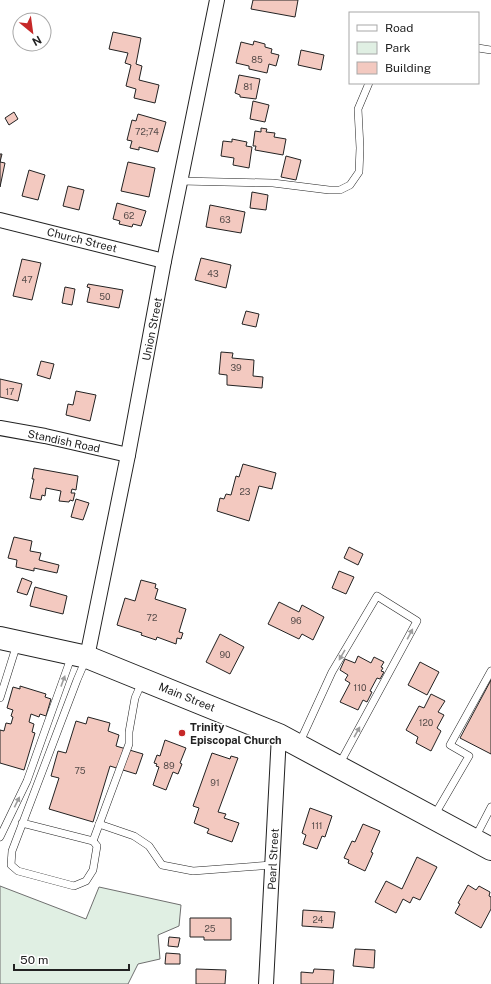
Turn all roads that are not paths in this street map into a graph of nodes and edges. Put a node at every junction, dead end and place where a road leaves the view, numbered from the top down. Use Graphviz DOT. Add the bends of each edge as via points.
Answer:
graph roads {
  1 [pos="217,0"];
  2 [pos="479,48"];
  3 [pos="491,50"];
  4 [pos="370,84"];
  5 [pos="181,180"];
  6 [pos="0,220"];
  7 [pos="164,261"];
  8 [pos="0,428"];
  9 [pos="128,455"];
  10 [pos="5,640"];
  11 [pos="80,656"];
  12 [pos="491,671"];
  13 [pos="143,680"];
  14 [pos="0,698"];
  15 [pos="279,734"];
  16 [pos="298,745"];
  17 [pos="338,766"];
  18 [pos="491,807"];
  19 [pos="433,818"];
  20 [pos="22,823"];
  21 [pos="99,824"];
  22 [pos="0,837"];
  23 [pos="93,841"];
  24 [pos="483,845"];
  25 [pos="272,865"];
  26 [pos="266,984"];
  1 -- 5 [label="street, Union Street"];
  2 -- 3 [label="lane"];
  4 -- 5 [label="lane" via="358,108 359,172 350,185 334,190 273,183"];
  5 -- 7 [label="street, Union Street"];
  6 -- 7 [label="street, Church Street"];
  7 -- 9 [label="street, Union Street"];
  8 -- 9 [label="street, Standish Road"];
  9 -- 11 [label="street, Union Street"];
  10 -- 11 [label="main road, Main Street"];
  10 -- 14 [label="lane"];
  11 -- 13 [label="main road, Main Street"];
  11 -- 20 [label="lane"];
  22 -- 11 [label="lane, one-way" via="27,781"];
  12 -- 19 [label="lane" via="450,745 469,756"];
  13 -- 15 [label="main road, Main Street"];
  13 -- 21 [label="lane" via="135,698 129,744"];
  15 -- 16 [label="main road, Main Street"];
  15 -- 25 [label="street, Pearl Street"];
  16 -- 17 [label="main road, Main Street"];
  17 -- 16 [label="lane, one-way" via="417,621 376,596 332,672"];
  17 -- 19 [label="main road, Main Street"];
  18 -- 24 [label="lane"];
  19 -- 24 [label="main road, Main Street"];
  20 -- 23 [label="lane"];
  20 -- 23 [label="lane" via="12,851 12,864 18,871 74,886 86,881 93,870 97,846"];
  21 -- 23 [label="lane"];
  21 -- 25 [label="lane" via="134,836 149,846 162,865 193,871"];
  25 -- 26 [label="street, Pearl Street"];
}
